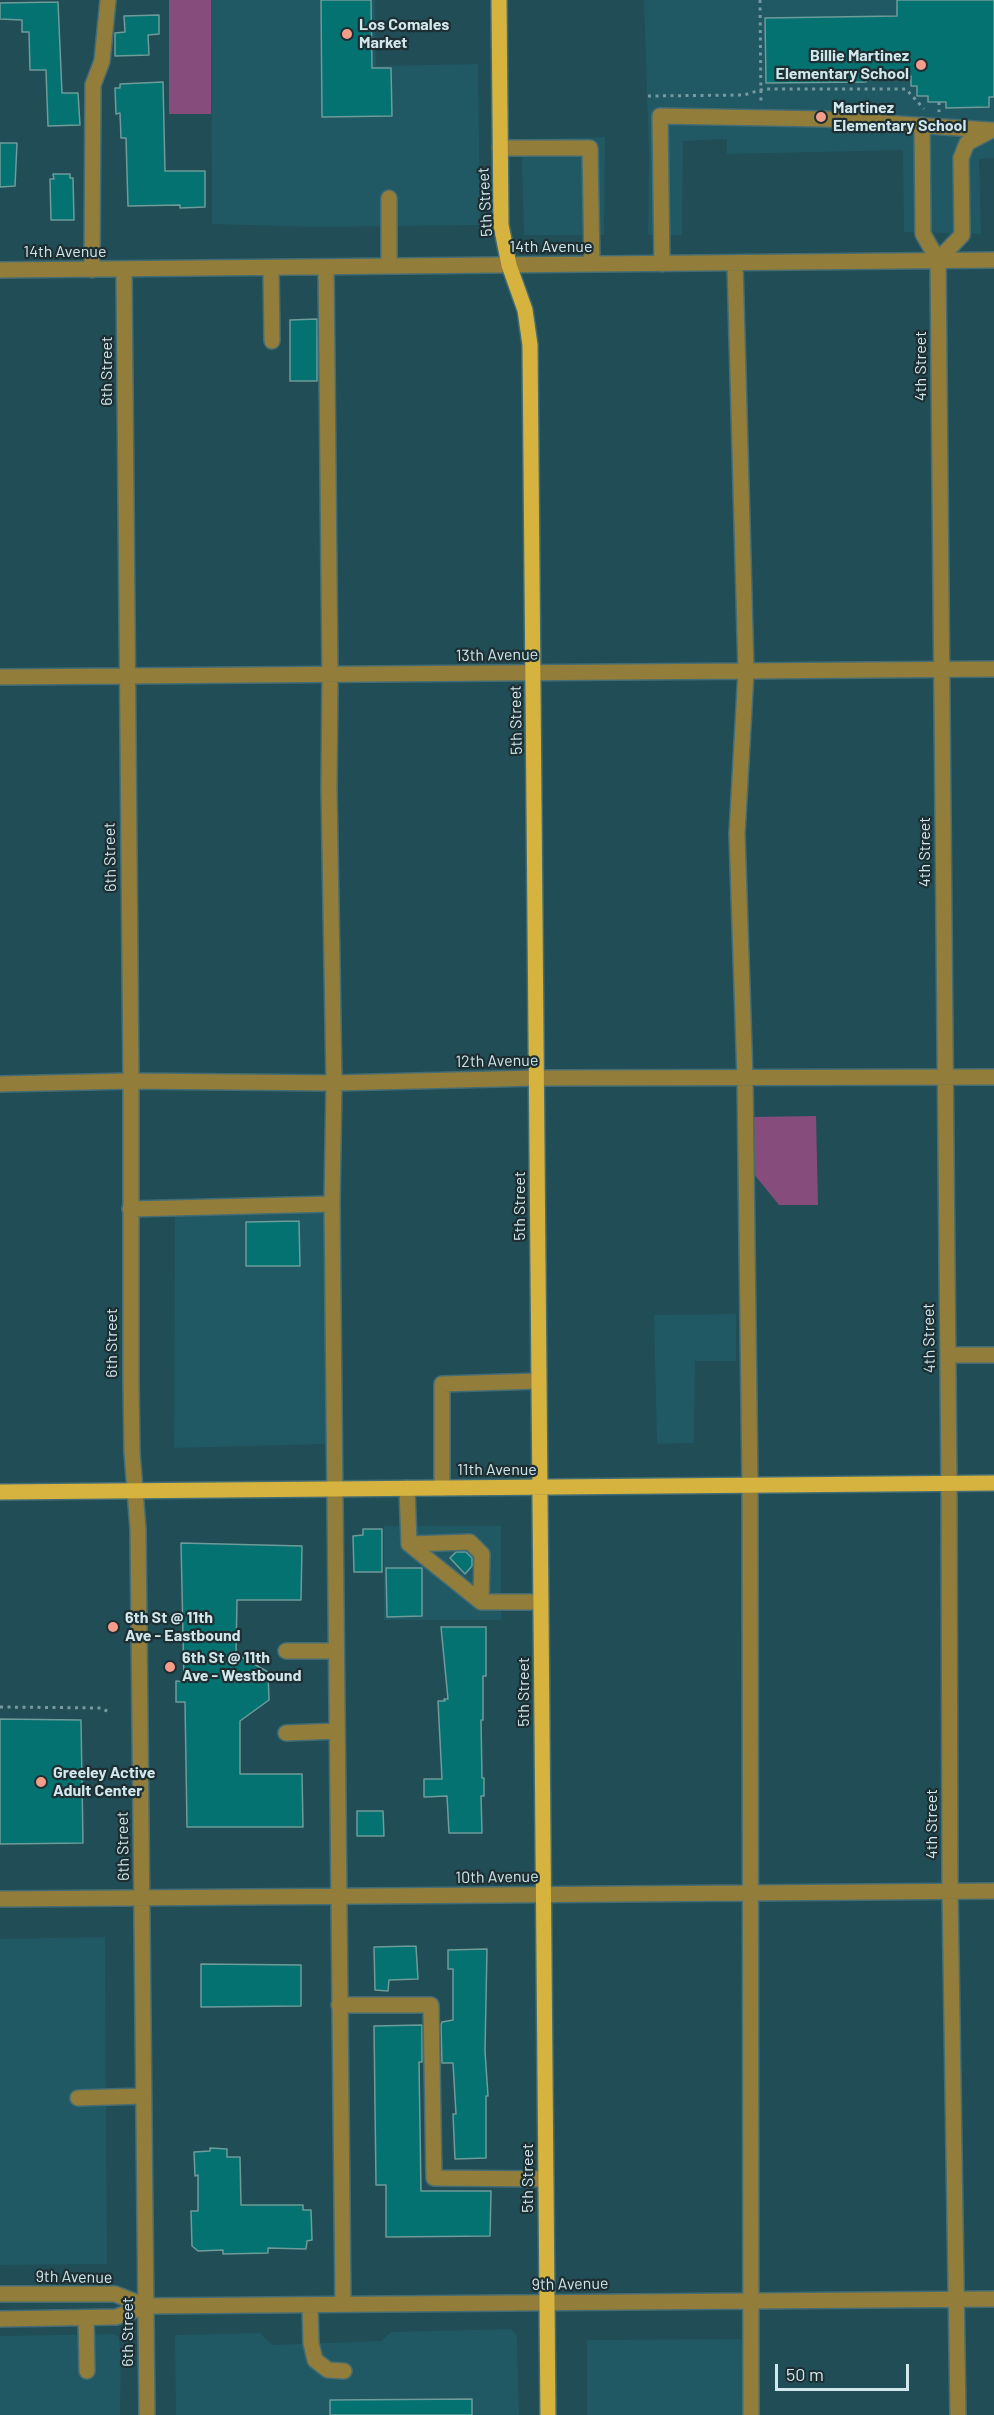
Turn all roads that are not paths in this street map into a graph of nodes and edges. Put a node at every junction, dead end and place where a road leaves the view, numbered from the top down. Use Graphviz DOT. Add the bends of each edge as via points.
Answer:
graph roads {
  1 [pos="108,0"];
  2 [pos="499,0"];
  3 [pos="925,119"];
  4 [pos="992,130"];
  5 [pos="500,148"];
  6 [pos="389,198"];
  7 [pos="939,260"];
  8 [pos="994,260"];
  9 [pos="592,264"];
  10 [pos="662,264"];
  11 [pos="735,264"];
  12 [pos="508,265"];
  13 [pos="389,266"];
  14 [pos="326,267"];
  15 [pos="271,268"];
  16 [pos="0,270"];
  17 [pos="92,270"];
  18 [pos="124,270"];
  19 [pos="272,341"];
  20 [pos="942,669"];
  21 [pos="994,669"];
  22 [pos="746,670"];
  23 [pos="533,672"];
  24 [pos="126,676"];
  25 [pos="330,676"];
  26 [pos="0,677"];
  27 [pos="945,1077"];
  28 [pos="994,1077"];
  29 [pos="537,1078"];
  30 [pos="745,1079"];
  31 [pos="131,1081"];
  32 [pos="334,1083"];
  33 [pos="0,1084"];
  34 [pos="332,1204"];
  35 [pos="130,1209"];
  36 [pos="948,1355"];
  37 [pos="994,1355"];
  38 [pos="539,1381"];
  39 [pos="994,1482"];
  40 [pos="949,1483"];
  41 [pos="750,1485"];
  42 [pos="540,1487"];
  43 [pos="407,1488"];
  44 [pos="442,1488"];
  45 [pos="334,1489"];
  46 [pos="0,1491"];
  47 [pos="135,1491"];
  48 [pos="409,1544"];
  49 [pos="481,1602"];
  50 [pos="541,1602"];
  51 [pos="286,1651"];
  52 [pos="336,1651"];
  53 [pos="337,1731"];
  54 [pos="286,1732"];
  55 [pos="950,1891"];
  56 [pos="994,1891"];
  57 [pos="751,1893"];
  58 [pos="543,1894"];
  59 [pos="338,1896"];
  60 [pos="142,1898"];
  61 [pos="0,1899"];
  62 [pos="339,2005"];
  63 [pos="144,2096"];
  64 [pos="78,2098"];
  65 [pos="546,2178"];
  66 [pos="0,2294"];
  67 [pos="994,2299"];
  68 [pos="750,2300"];
  69 [pos="957,2300"];
  70 [pos="547,2302"];
  71 [pos="343,2304"];
  72 [pos="310,2305"];
  73 [pos="146,2306"];
  74 [pos="86,2318"];
  75 [pos="0,2319"];
  76 [pos="87,2371"];
  77 [pos="344,2371"];
  78 [pos="147,2415"];
  79 [pos="548,2415"];
  80 [pos="751,2415"];
  81 [pos="958,2415"];
  1 -- 17 [label="street" via="102,61 93,85"];
  2 -- 5 [label="main road, 5th Street"];
  3 -- 4 [label="street"];
  3 -- 7 [label="street" via="923,234"];
  3 -- 10 [label="street" via="660,116"];
  4 -- 7 [label="street" via="967,143 961,158 962,235"];
  5 -- 9 [label="street" via="590,148"];
  5 -- 12 [label="main road, 5th Street" via="501,225"];
  6 -- 13 [label="street"];
  7 -- 8 [label="street, 14th Avenue"];
  7 -- 11 [label="street, 14th Avenue"];
  7 -- 20 [label="street, 4th Street"];
  9 -- 10 [label="street, 14th Avenue"];
  9 -- 12 [label="street, 14th Avenue"];
  10 -- 11 [label="street, 14th Avenue"];
  11 -- 22 [label="street"];
  12 -- 13 [label="street, 14th Avenue"];
  12 -- 23 [label="main road, 5th Street" via="525,310 530,345"];
  13 -- 14 [label="street, 14th Avenue"];
  14 -- 15 [label="street, 14th Avenue"];
  14 -- 25 [label="street"];
  15 -- 18 [label="street, 14th Avenue"];
  15 -- 19 [label="street"];
  16 -- 17 [label="street, 14th Avenue"];
  17 -- 18 [label="street, 14th Avenue"];
  18 -- 24 [label="street, 6th Street"];
  20 -- 21 [label="street, 13th Avenue"];
  20 -- 22 [label="street, 13th Avenue"];
  20 -- 27 [label="street, 4th Street"];
  22 -- 23 [label="street, 13th Avenue"];
  22 -- 30 [label="street" via="737,834"];
  23 -- 25 [label="street, 13th Avenue"];
  23 -- 29 [label="main road, 5th Street"];
  24 -- 25 [label="street, 13th Avenue"];
  24 -- 26 [label="street, 13th Avenue"];
  24 -- 31 [label="street, 6th Street"];
  25 -- 32 [label="street" via="328,789"];
  27 -- 28 [label="street, 12th Avenue"];
  27 -- 30 [label="street, 12th Avenue"];
  27 -- 36 [label="street, 4th Street"];
  29 -- 30 [label="street, 12th Avenue"];
  29 -- 32 [label="street, 12th Avenue"];
  29 -- 38 [label="main road, 5th Street"];
  30 -- 41 [label="street"];
  31 -- 32 [label="street, 12th Avenue"];
  31 -- 33 [label="street, 12th Avenue"];
  31 -- 35 [label="street, 6th Street"];
  32 -- 34 [label="street"];
  34 -- 35 [label="street"];
  34 -- 45 [label="street"];
  35 -- 47 [label="street, 6th Street" via="130,1382"];
  36 -- 37 [label="street"];
  36 -- 40 [label="street, 4th Street"];
  38 -- 42 [label="main road, 5th Street"];
  38 -- 44 [label="street" via="442,1384"];
  39 -- 40 [label="main road, 11th Avenue"];
  40 -- 41 [label="main road, 11th Avenue"];
  40 -- 55 [label="street, 4th Street"];
  41 -- 42 [label="main road, 11th Avenue"];
  41 -- 57 [label="street"];
  42 -- 44 [label="main road, 11th Avenue"];
  42 -- 50 [label="main road, 5th Street"];
  43 -- 44 [label="main road, 11th Avenue"];
  43 -- 45 [label="main road, 11th Avenue"];
  43 -- 48 [label="street"];
  45 -- 47 [label="main road, 11th Avenue"];
  45 -- 52 [label="street"];
  46 -- 47 [label="main road, 11th Avenue"];
  47 -- 60 [label="street, 6th Street"];
  48 -- 49 [label="street"];
  48 -- 49 [label="street" via="470,1542 482,1554"];
  49 -- 50 [label="street"];
  50 -- 58 [label="main road, 5th Street"];
  51 -- 52 [label="street"];
  52 -- 53 [label="street"];
  53 -- 54 [label="street"];
  53 -- 59 [label="street"];
  55 -- 56 [label="street, 10th Avenue"];
  55 -- 57 [label="street, 10th Avenue"];
  55 -- 69 [label="street, 4th Street"];
  57 -- 58 [label="street, 10th Avenue"];
  57 -- 68 [label="street"];
  58 -- 59 [label="street, 10th Avenue"];
  58 -- 65 [label="main road, 5th Street"];
  59 -- 60 [label="street, 10th Avenue"];
  59 -- 62 [label="street"];
  60 -- 61 [label="street, 10th Avenue"];
  60 -- 63 [label="street, 6th Street"];
  62 -- 65 [label="street" via="431,2005 435,2178"];
  62 -- 71 [label="street"];
  63 -- 64 [label="street"];
  63 -- 73 [label="street, 6th Street"];
  65 -- 70 [label="main road, 5th Street"];
  66 -- 73 [label="street, 9th Avenue" via="114,2294"];
  67 -- 69 [label="street, 9th Avenue"];
  68 -- 69 [label="street, 9th Avenue"];
  68 -- 70 [label="street, 9th Avenue"];
  68 -- 80 [label="street"];
  69 -- 81 [label="street, 4th Street"];
  70 -- 71 [label="street, 9th Avenue"];
  70 -- 79 [label="main road, 5th Street"];
  71 -- 72 [label="street, 9th Avenue"];
  72 -- 73 [label="street, 9th Avenue"];
  72 -- 77 [label="street" via="315,2360 328,2370"];
  73 -- 74 [label="street, 9th Avenue" via="116,2317"];
  73 -- 78 [label="street, 6th Street"];
  74 -- 75 [label="street, 9th Avenue"];
  74 -- 76 [label="street"];
}
